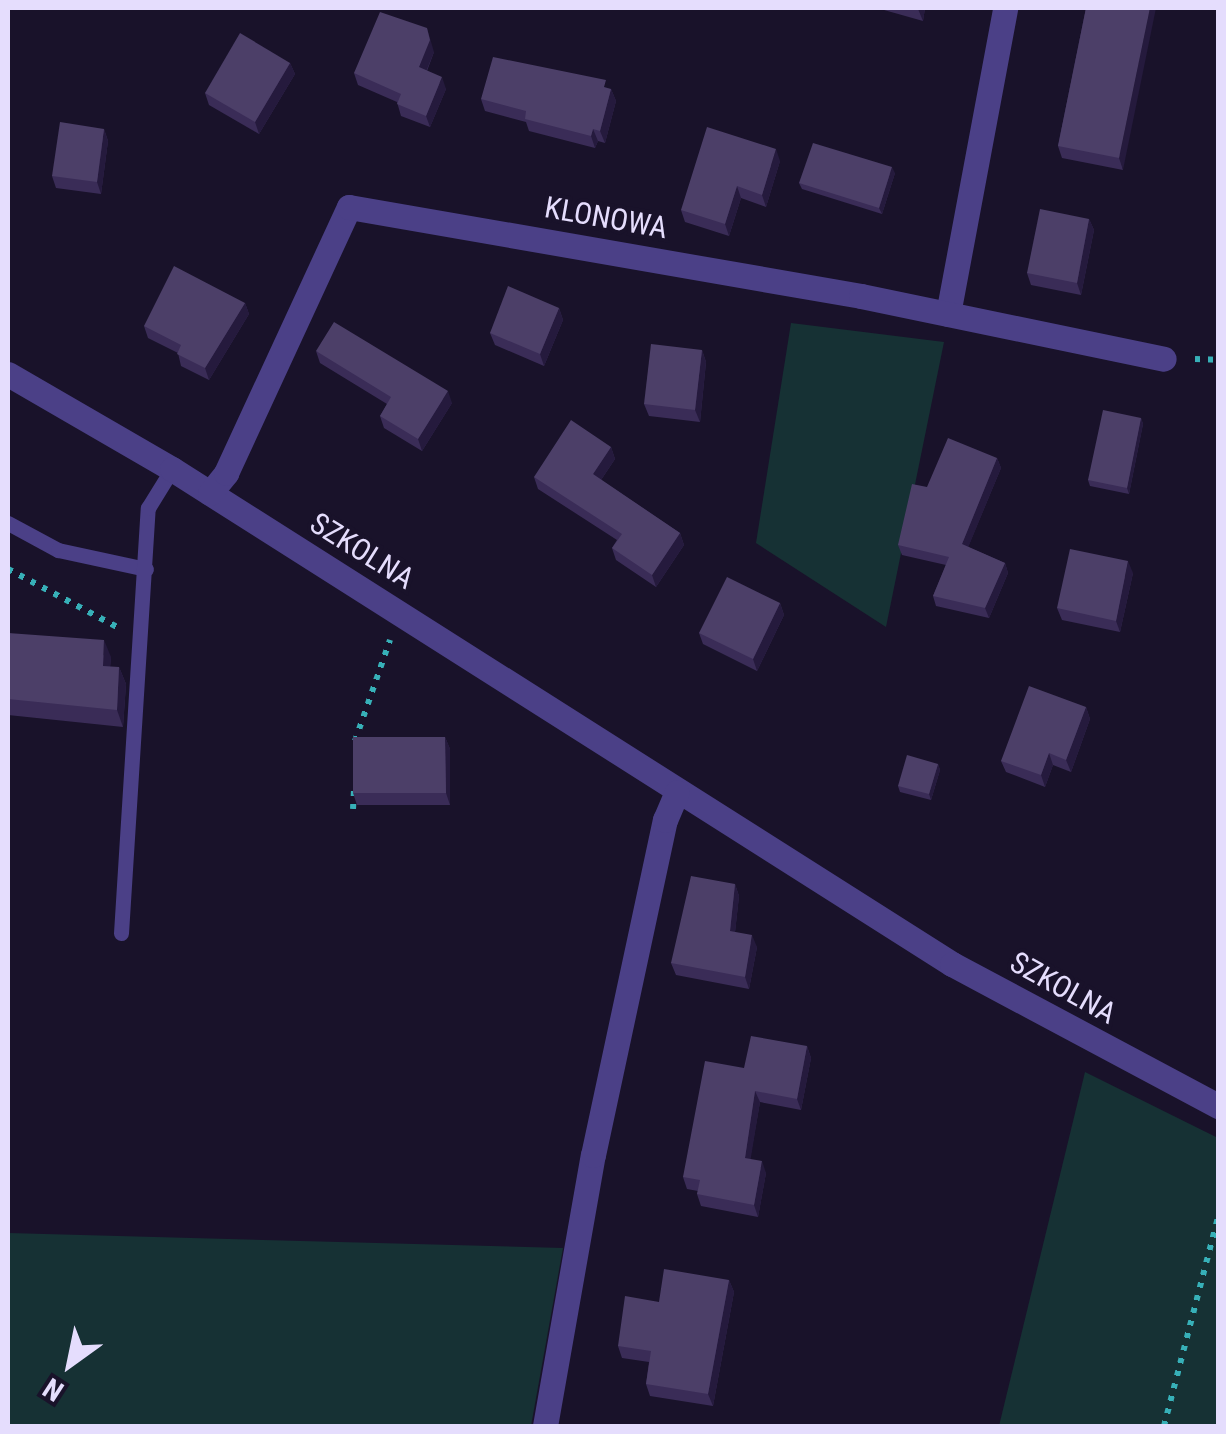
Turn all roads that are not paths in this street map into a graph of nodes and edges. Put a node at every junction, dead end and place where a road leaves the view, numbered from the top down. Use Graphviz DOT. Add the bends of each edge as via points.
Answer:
graph roads {
  1 [pos="1005,8"];
  2 [pos="948,314"];
  3 [pos="1164,359"];
  4 [pos="8,374"];
  5 [pos="172,468"];
  6 [pos="210,492"];
  7 [pos="8,523"];
  8 [pos="146,569"];
  9 [pos="677,792"];
  10 [pos="122,932"];
  11 [pos="1218,1106"];
  12 [pos="546,1426"];
  1 -- 2 [label="street"];
  2 -- 3 [label="street, KLONOWA"];
  2 -- 6 [label="street, KLONOWA" via="349,206 226,473"];
  4 -- 5 [label="street, SZKOLNA"];
  5 -- 6 [label="street, SZKOLNA"];
  5 -- 8 [label="lane" via="148,508"];
  6 -- 9 [label="street, SZKOLNA"];
  7 -- 8 [label="lane" via="58,550"];
  8 -- 10 [label="lane"];
  9 -- 11 [label="street, SZKOLNA" via="952,964"];
  9 -- 12 [label="street" via="665,820 593,1155"];
}
